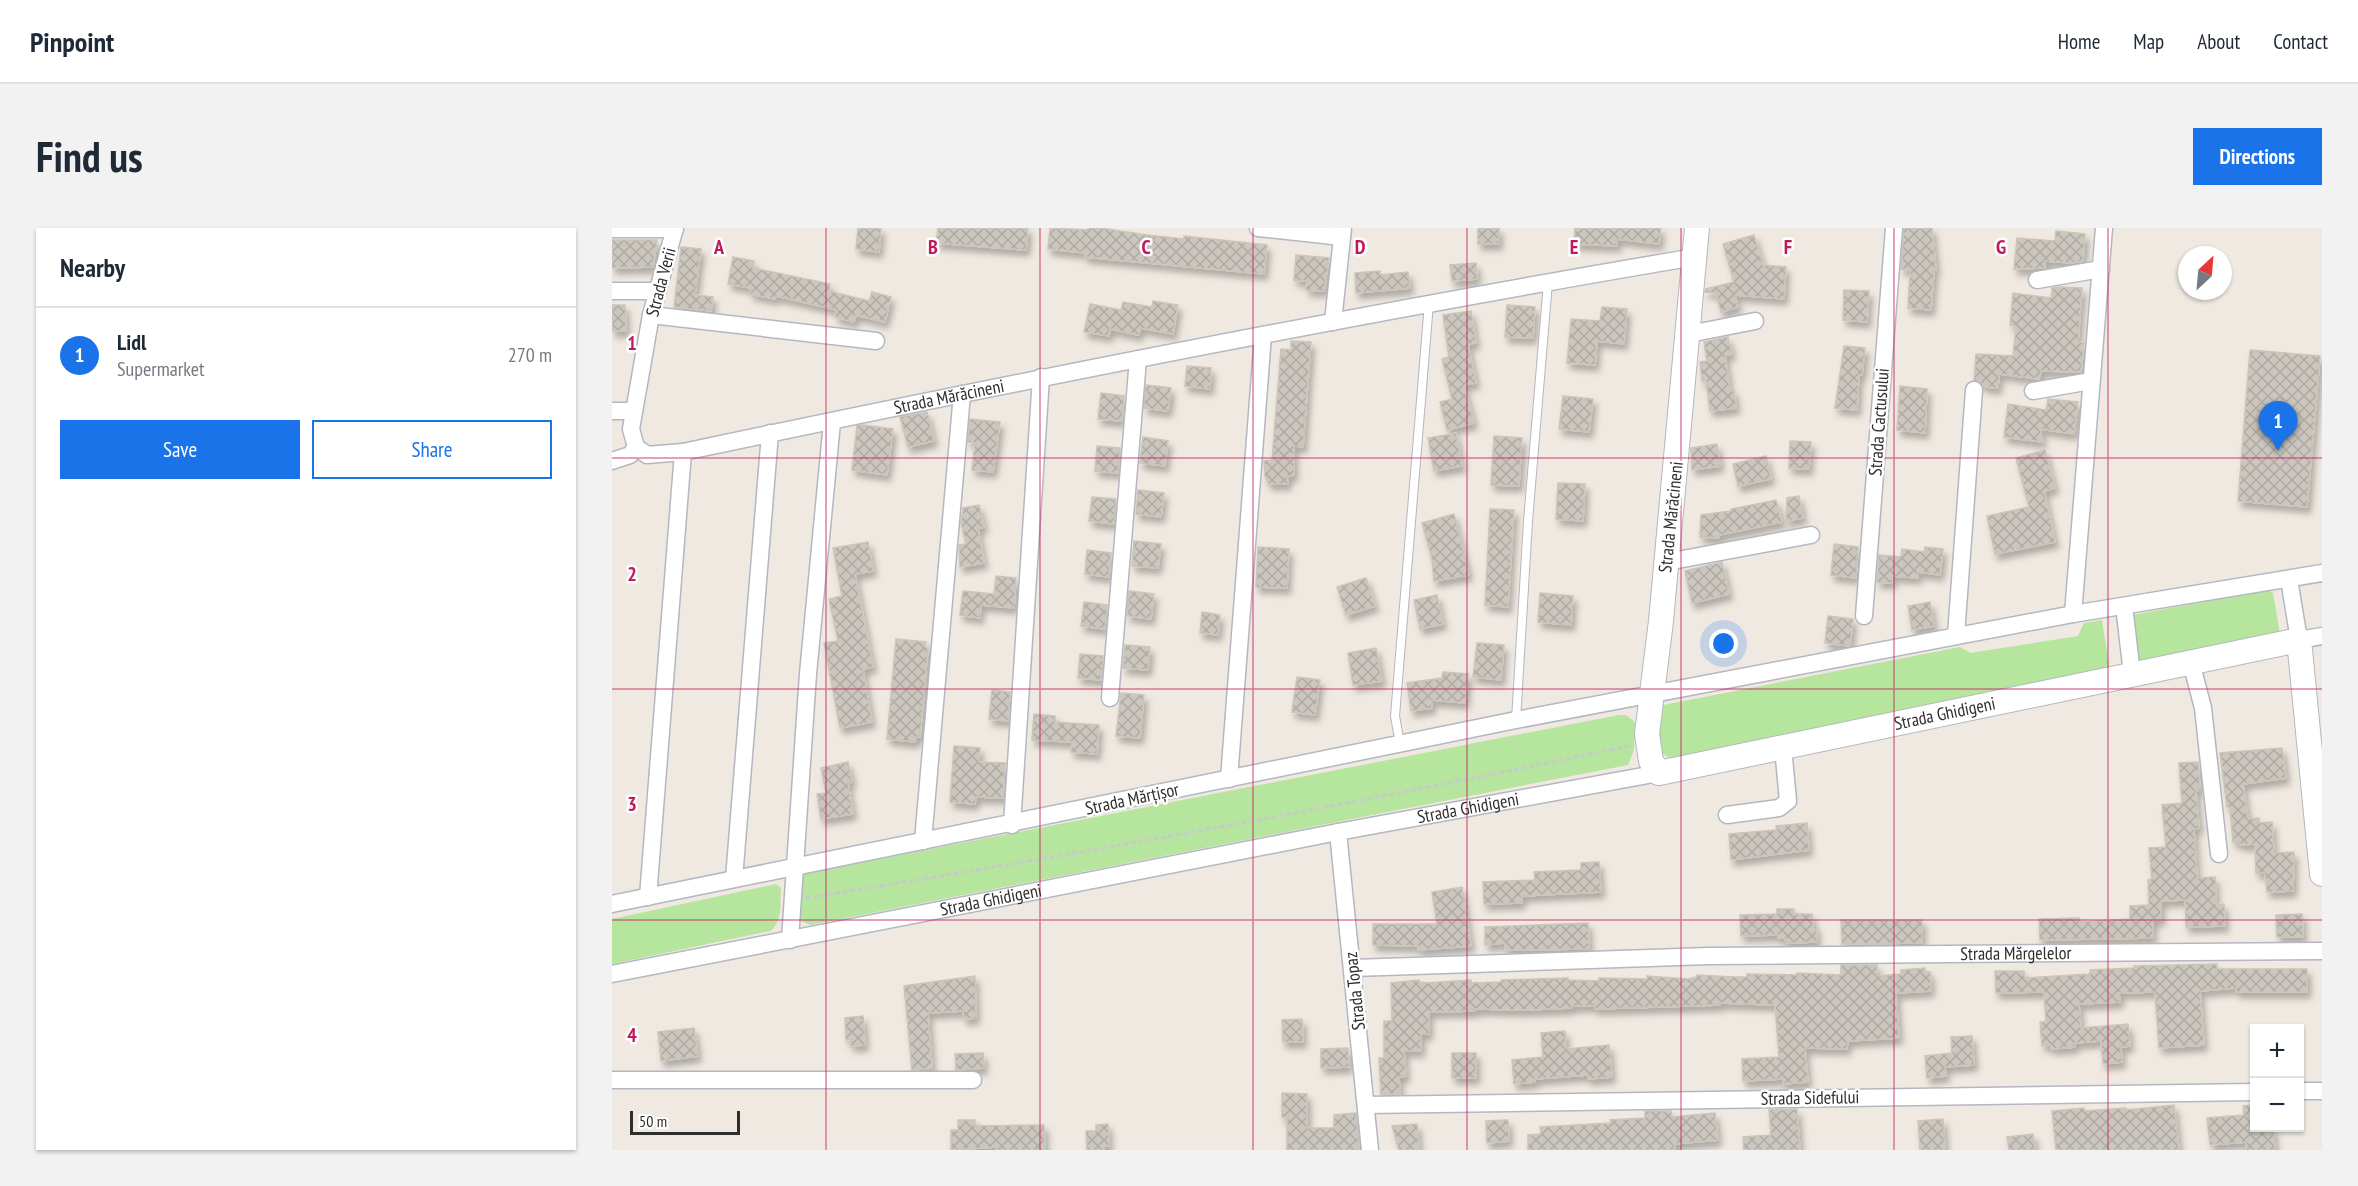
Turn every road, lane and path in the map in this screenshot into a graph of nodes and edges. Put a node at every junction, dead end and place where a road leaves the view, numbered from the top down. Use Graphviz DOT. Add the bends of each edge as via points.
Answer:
graph roads {
  1 [pos="1258,228"];
  2 [pos="1697,228"];
  3 [pos="1894,228"];
  4 [pos="2104,228"];
  5 [pos="612,229"];
  6 [pos="675,229"];
  7 [pos="1343,233"];
  8 [pos="1695,257"];
  9 [pos="2100,269"];
  10 [pos="2037,280"];
  11 [pos="1548,282"];
  12 [pos="612,291"];
  13 [pos="658,291"];
  14 [pos="1429,303"];
  15 [pos="651,315"];
  16 [pos="1755,321"];
  17 [pos="1333,322"];
  18 [pos="1689,334"];
  19 [pos="1263,335"];
  20 [pos="876,341"];
  21 [pos="1138,359"];
  22 [pos="1041,378"];
  23 [pos="2091,381"];
  24 [pos="1974,390"];
  25 [pos="2034,391"];
  26 [pos="962,394"];
  27 [pos="612,411"];
  28 [pos="633,411"];
  29 [pos="832,422"];
  30 [pos="770,434"];
  31 [pos="636,447"];
  32 [pos="682,452"];
  33 [pos="612,461"];
  34 [pos="1810,535"];
  35 [pos="1666,562"];
  36 [pos="2322,573"];
  37 [pos="2289,579"];
  38 [pos="2124,606"];
  39 [pos="2073,614"];
  40 [pos="1864,616"];
  41 [pos="1956,635"];
  42 [pos="2311,638"];
  43 [pos="2191,662"];
  44 [pos="2132,674"];
  45 [pos="1652,694"];
  46 [pos="1110,698"];
  47 [pos="1516,720"];
  48 [pos="1647,734"];
  49 [pos="1400,744"];
  50 [pos="1783,747"];
  51 [pos="1659,773"];
  52 [pos="1229,779"];
  53 [pos="1727,816"];
  54 [pos="1012,825"];
  55 [pos="1338,832"];
  56 [pos="923,841"];
  57 [pos="2219,854"];
  58 [pos="793,869"];
  59 [pos="2322,874"];
  60 [pos="734,879"];
  61 [pos="648,897"];
  62 [pos="792,900"];
  63 [pos="612,904"];
  64 [pos="790,940"];
  65 [pos="2322,951"];
  66 [pos="1353,968"];
  67 [pos="612,974"];
  68 [pos="612,1080"];
  69 [pos="973,1080"];
  70 [pos="2304,1091"];
  71 [pos="2322,1091"];
  72 [pos="2250,1092"];
  73 [pos="1366,1105"];
  74 [pos="1370,1150"];
  1 -- 7 [label="street"];
  2 -- 8 [label="street, Strada Mărăcineni"];
  3 -- 40 [label="street, Strada Cactusului"];
  4 -- 9 [label="street"];
  5 -- 6 [label="street"];
  6 -- 13 [label="street, Strada Verii"];
  7 -- 17 [label="street"];
  8 -- 11 [label="street, Strada Mărăcineni"];
  8 -- 18 [label="street, Strada Mărăcineni"];
  9 -- 10 [label="street"];
  9 -- 23 [label="street"];
  11 -- 14 [label="street, Strada Mărăcineni"];
  11 -- 47 [label="lane"];
  12 -- 13 [label="street"];
  13 -- 15 [label="street, Strada Verii"];
  14 -- 17 [label="street, Strada Mărăcineni"];
  14 -- 49 [label="lane" via="1395,716"];
  15 -- 20 [label="street"];
  15 -- 28 [label="street, Strada Verii"];
  16 -- 18 [label="street"];
  17 -- 19 [label="street, Strada Mărăcineni"];
  18 -- 35 [label="street, Strada Mărăcineni"];
  19 -- 21 [label="street, Strada Mărăcineni"];
  19 -- 52 [label="street"];
  21 -- 22 [label="street, Strada Mărăcineni"];
  21 -- 46 [label="street"];
  22 -- 26 [label="street, Strada Mărăcineni"];
  22 -- 54 [label="street"];
  23 -- 25 [label="street"];
  23 -- 39 [label="street"];
  24 -- 41 [label="street"];
  26 -- 29 [label="street, Strada Mărăcineni"];
  26 -- 56 [label="street"];
  27 -- 28 [label="street"];
  28 -- 31 [label="street, Strada Verii" via="631,429"];
  29 -- 30 [label="street, Strada Mărăcineni"];
  29 -- 58 [label="street"];
  30 -- 32 [label="street, Strada Mărăcineni"];
  30 -- 60 [label="street"];
  31 -- 32 [label="street, Strada Mărăcineni" via="647,455"];
  31 -- 33 [label="street" via="630,455"];
  32 -- 61 [label="street"];
  34 -- 35 [label="street"];
  35 -- 45 [label="street, Strada Mărăcineni"];
  36 -- 37 [label="street, Strada Mărțișor"];
  37 -- 38 [label="street, Strada Mărțișor"];
  37 -- 42 [label="street"];
  38 -- 39 [label="street, Strada Mărțișor"];
  38 -- 44 [label="street"];
  39 -- 41 [label="street, Strada Mărțișor"];
  41 -- 45 [label="street, Strada Mărțișor"];
  42 -- 43 [label="street, Strada Ghidigeni"];
  42 -- 59 [label="street"];
  43 -- 44 [label="street, Strada Ghidigeni"];
  43 -- 57 [label="street" via="2203,708"];
  44 -- 50 [label="street, Strada Ghidigeni"];
  45 -- 47 [label="street, Strada Mărțișor"];
  45 -- 48 [label="street, Strada Mărăcineni"];
  47 -- 49 [label="street, Strada Mărțișor"];
  48 -- 51 [label="street, Strada Mărăcineni" via="1651,760"];
  48 -- 62 [label="path" via="1631,740 1628,746 1499,773 1002,866"];
  49 -- 52 [label="street, Strada Mărțișor"];
  50 -- 51 [label="street, Strada Ghidigeni"];
  50 -- 53 [label="street" via="1788,801 1779,808"];
  51 -- 55 [label="street, Strada Ghidigeni"];
  52 -- 54 [label="street, Strada Mărțișor"];
  54 -- 56 [label="street, Strada Mărțișor"];
  55 -- 64 [label="street, Strada Ghidigeni"];
  55 -- 66 [label="street, Strada Topaz"];
  56 -- 58 [label="street, Strada Mărțișor"];
  58 -- 60 [label="street, Strada Mărțișor"];
  58 -- 62 [label="street"];
  60 -- 61 [label="street, Strada Mărțișor"];
  61 -- 63 [label="street, Strada Mărțișor"];
  62 -- 64 [label="street"];
  64 -- 67 [label="street, Strada Ghidigeni"];
  65 -- 66 [label="street, Strada Mărgelelor" via="1708,956"];
  66 -- 73 [label="street, Strada Topaz"];
  68 -- 69 [label="street"];
  70 -- 71 [label="street"];
  72 -- 73 [label="street, Strada Sidefului"];
  73 -- 74 [label="street, Strada Topaz"];
}
